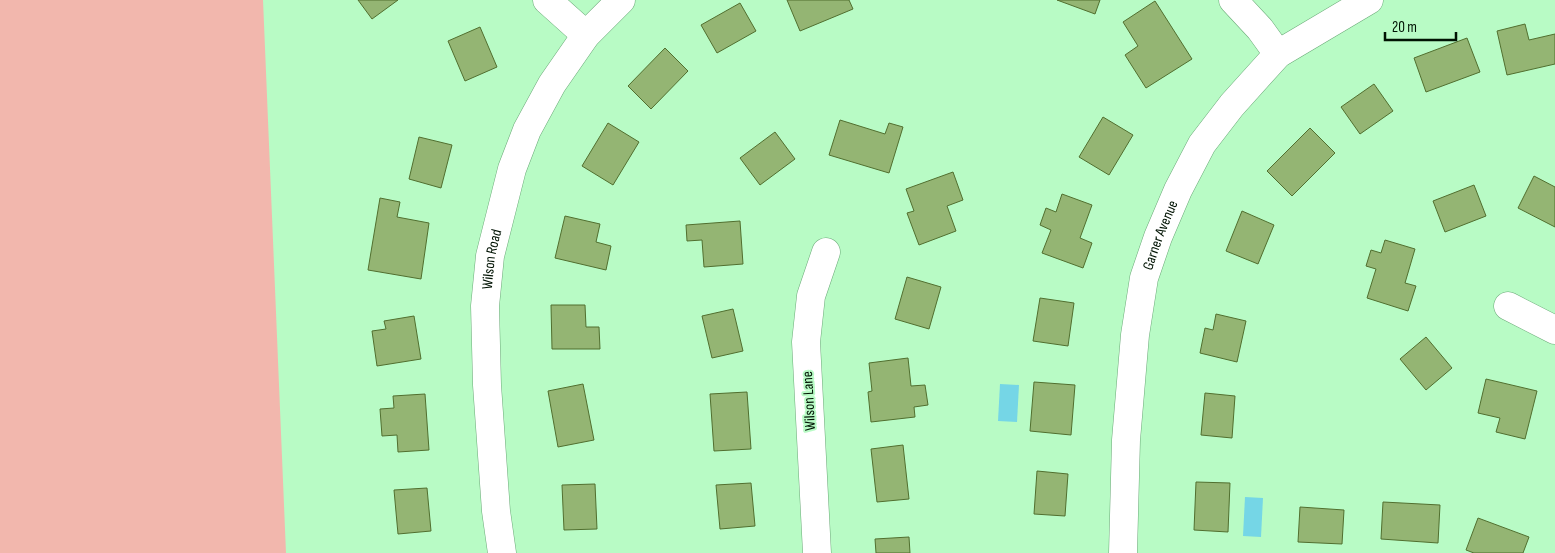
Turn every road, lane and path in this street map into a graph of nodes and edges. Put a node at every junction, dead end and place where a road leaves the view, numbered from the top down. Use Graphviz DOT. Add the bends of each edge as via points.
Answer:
graph roads {
  1 [pos="547,0"];
  2 [pos="621,0"];
  3 [pos="1233,0"];
  4 [pos="1369,0"];
  5 [pos="586,35"];
  6 [pos="1278,54"];
  7 [pos="826,252"];
  8 [pos="1508,306"];
  9 [pos="1555,330"];
  10 [pos="502,553"];
  11 [pos="817,553"];
  12 [pos="1124,553"];
  1 -- 5 [label="street"];
  2 -- 5 [label="street, Wilson Road"];
  3 -- 6 [label="street"];
  4 -- 6 [label="street, Garner Avenue"];
  5 -- 10 [label="street, Wilson Road" via="552,84 527,130 512,169 490,256 485,306 487,385"];
  6 -- 12 [label="street, Garner Avenue" via="1202,144 1178,190 1144,278 1135,335 1126,440"];
  7 -- 11 [label="street, Wilson Lane" via="811,296 806,342"];
  8 -- 9 [label="street"];
}
